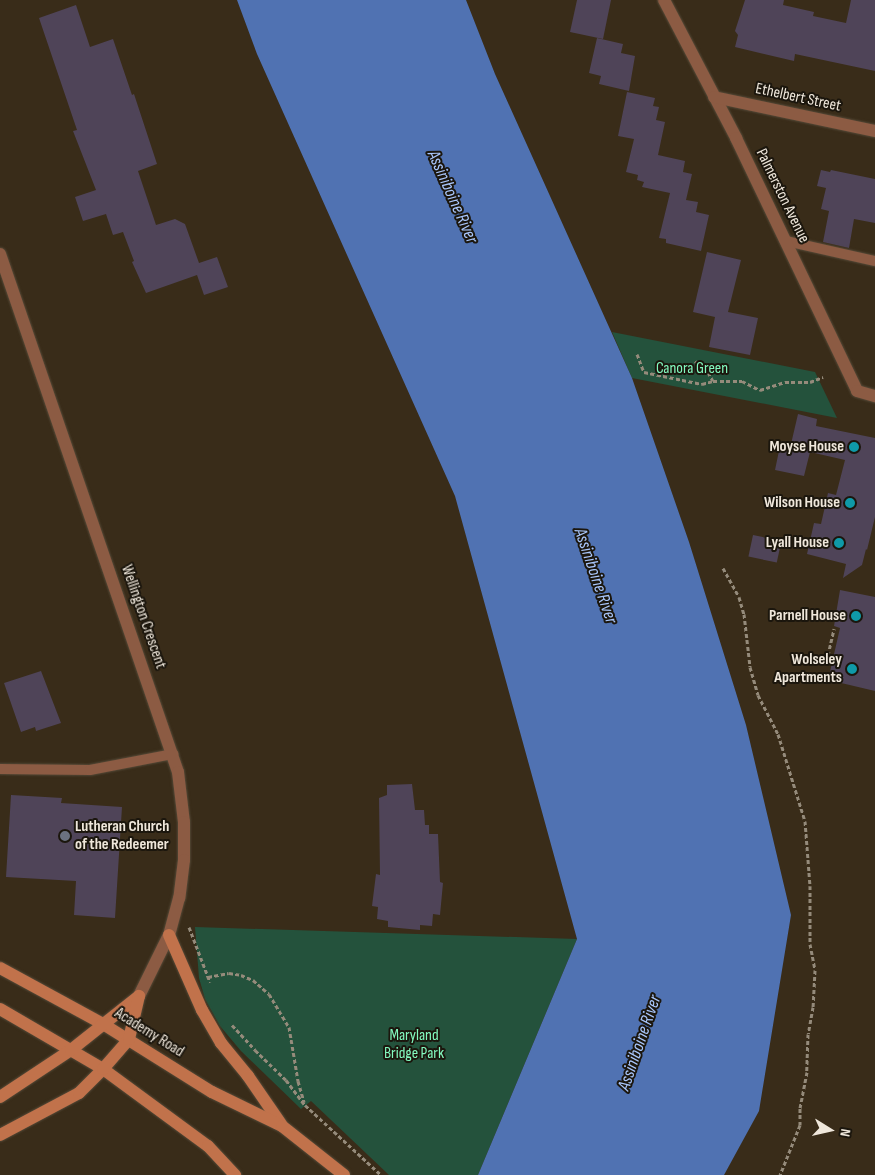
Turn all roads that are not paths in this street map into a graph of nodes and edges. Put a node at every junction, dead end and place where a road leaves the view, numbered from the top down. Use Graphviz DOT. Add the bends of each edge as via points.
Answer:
graph roads {
  1 [pos="664,0"];
  2 [pos="714,96"];
  3 [pos="875,131"];
  4 [pos="786,241"];
  5 [pos="0,254"];
  6 [pos="875,261"];
  7 [pos="875,396"];
  8 [pos="173,754"];
  9 [pos="0,769"];
  10 [pos="169,935"];
  11 [pos="0,968"];
  12 [pos="139,996"];
  13 [pos="0,1009"];
  14 [pos="102,1024"];
  15 [pos="129,1039"];
  16 [pos="71,1050"];
  17 [pos="103,1069"];
  18 [pos="0,1098"];
  19 [pos="282,1126"];
  20 [pos="0,1135"];
  21 [pos="234,1173"];
  22 [pos="344,1175"];
  1 -- 2 [label="street, Palmerston Avenue"];
  2 -- 3 [label="street, Ethelbert Street"];
  2 -- 4 [label="street, Palmerston Avenue"];
  4 -- 6 [label="lane"];
  4 -- 7 [label="street, Palmerston Avenue" via="857,391"];
  5 -- 8 [label="street, Wellington Crescent"];
  8 -- 9 [label="lane" via="90,770"];
  8 -- 10 [label="street, Wellington Crescent" via="180,781 184,860 179,898"];
  10 -- 12 [label="street, Wellington Crescent"];
  10 -- 19 [label="main road" via="216,1035"];
  11 -- 14 [label="main road, Academy Road"];
  12 -- 14 [label="main road, Wellington Crescent"];
  12 -- 15 [label="main road, Wellington Crescent"];
  13 -- 16 [label="main road"];
  14 -- 15 [label="main road, Academy Road"];
  14 -- 16 [label="main road, Wellington Crescent"];
  15 -- 17 [label="main road, Wellington Crescent"];
  15 -- 19 [label="main road, Academy Road" via="212,1092"];
  16 -- 17 [label="main road"];
  16 -- 18 [label="main road, Wellington Crescent"];
  17 -- 20 [label="main road, Wellington Crescent" via="79,1093"];
  17 -- 21 [label="main road" via="208,1146"];
  19 -- 22 [label="main road"];
}
